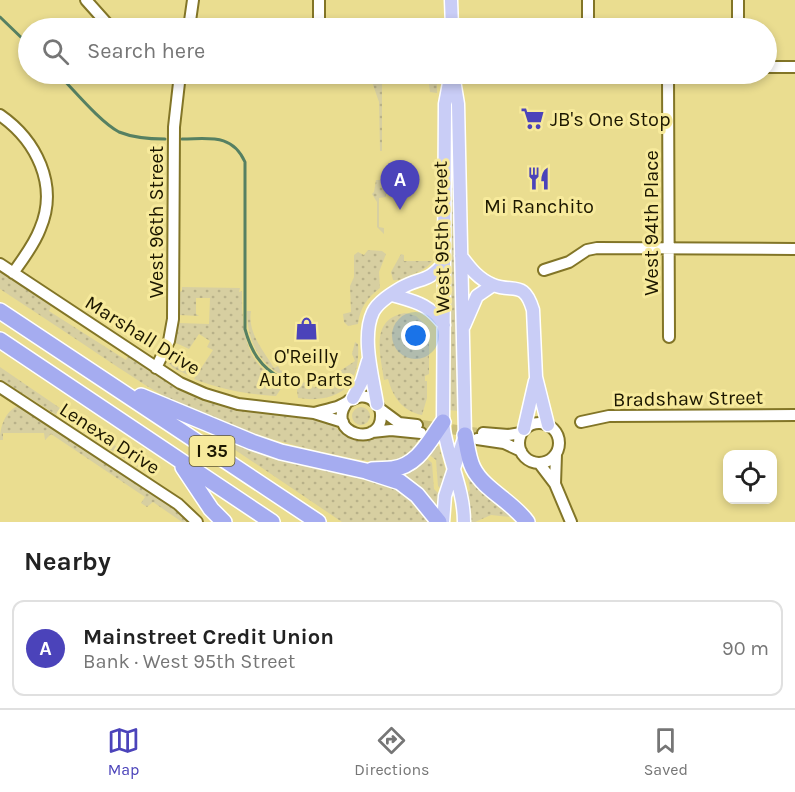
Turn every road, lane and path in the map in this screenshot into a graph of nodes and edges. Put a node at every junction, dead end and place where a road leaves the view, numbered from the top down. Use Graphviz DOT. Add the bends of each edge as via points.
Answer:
graph roads {
  1 [pos="86,0"];
  2 [pos="193,0"];
  3 [pos="319,0"];
  4 [pos="452,0"];
  5 [pos="588,0"];
  6 [pos="738,0"];
  7 [pos="102,18"];
  8 [pos="190,18"];
  9 [pos="319,18"];
  10 [pos="452,18"];
  11 [pos="588,18"];
  12 [pos="738,18"];
  13 [pos="777,67"];
  14 [pos="795,67"];
  15 [pos="179,84"];
  16 [pos="450,84"];
  17 [pos="454,84"];
  18 [pos="668,84"];
  19 [pos="0,115"];
  20 [pos="670,249"];
  21 [pos="795,249"];
  22 [pos="461,256"];
  23 [pos="444,262"];
  24 [pos="0,264"];
  25 [pos="544,270"];
  26 [pos="14,273"];
  27 [pos="494,285"];
  28 [pos="392,295"];
  29 [pos="0,310"];
  30 [pos="444,325"];
  31 [pos="462,333"];
  32 [pos="669,337"];
  33 [pos="0,340"];
  34 [pos="370,357"];
  35 [pos="156,368"];
  36 [pos="536,377"];
  37 [pos="106,381"];
  38 [pos="0,387"];
  39 [pos="351,399"];
  40 [pos="379,406"];
  41 [pos="314,413"];
  42 [pos="795,415"];
  43 [pos="343,422"];
  44 [pos="443,422"];
  45 [pos="581,422"];
  46 [pos="548,425"];
  47 [pos="523,431"];
  48 [pos="372,432"];
  49 [pos="473,436"];
  50 [pos="521,451"];
  51 [pos="556,454"];
  52 [pos="177,459"];
  53 [pos="539,463"];
  54 [pos="366,471"];
  55 [pos="454,471"];
  56 [pos="555,484"];
  57 [pos="197,522"];
  58 [pos="224,522"];
  59 [pos="272,522"];
  60 [pos="318,522"];
  61 [pos="441,522"];
  62 [pos="464,522"];
  63 [pos="527,522"];
  64 [pos="571,522"];
  1 -- 7 [label="street"];
  2 -- 8 [label="street"];
  3 -- 9 [label="street"];
  4 -- 10 [label="main road"];
  5 -- 11 [label="street"];
  6 -- 12 [label="street"];
  13 -- 14 [label="street"];
  15 -- 35 [label="street, West 96th Street" via="174,128 173,319 169,341"];
  16 -- 23 [label="main road, West 95th Street" via="446,104"];
  17 -- 22 [label="main road, West 95th Street" via="458,104"];
  18 -- 20 [label="street, West 94th Place"];
  19 -- 26 [label="street" via="33,147 46,183 47,200 40,229"];
  20 -- 21 [label="street"];
  20 -- 25 [label="street" via="597,248"];
  20 -- 32 [label="street, West 94th Place"];
  22 -- 27 [label="main road" via="474,274"];
  22 -- 31 [label="main road, West 95th Street"];
  23 -- 28 [label="main road" via="425,280"];
  23 -- 30 [label="main road, West 95th Street"];
  24 -- 26 [label="street, Marshall Drive"];
  26 -- 35 [label="street, Marshall Drive"];
  27 -- 31 [label="main road" via="477,296"];
  27 -- 36 [label="main road" via="513,287 530,300"];
  28 -- 30 [label="main road" via="434,311"];
  28 -- 34 [label="main road" via="374,311 369,326"];
  29 -- 37 [label="highway, I 35"];
  30 -- 44 [label="main road, West 95th Street"];
  31 -- 49 [label="main road, West 95th Street"];
  33 -- 52 [label="highway, I 35"];
  34 -- 39 [label="main road" via="363,381"];
  34 -- 40 [label="main road"];
  35 -- 41 [label="street, Marshall Drive" via="205,394 238,404"];
  36 -- 46 [label="main road"];
  36 -- 47 [label="main road"];
  37 -- 54 [label="highway" via="252,442"];
  37 -- 60 [label="highway, I 35"];
  38 -- 57 [label="street, Lenexa Drive" via="178,504"];
  39 -- 40 [label="street" via="367,397"];
  39 -- 41 [label="street, Marshall Drive"];
  39 -- 43 [label="street" via="342,411"];
  40 -- 48 [label="street" via="380,422"];
  40 -- 48 [label="street" via="399,423 422,429"];
  41 -- 43 [label="street, Marshall Drive"];
  42 -- 45 [label="street, Bradshaw Street" via="609,416"];
  43 -- 48 [label="street" via="355,434"];
  44 -- 54 [label="highway" via="410,463"];
  44 -- 55 [label="main road, West 95th Street"];
  46 -- 47 [label="street" via="536,423"];
  46 -- 51 [label="street" via="559,441"];
  47 -- 49 [label="street"];
  47 -- 50 [label="street" via="519,439"];
  49 -- 50 [label="street"];
  49 -- 55 [label="main road, West 95th Street"];
  49 -- 63 [label="highway" via="467,452 476,473 519,510"];
  50 -- 53 [label="street" via="528,460"];
  51 -- 53 [label="street"];
  51 -- 56 [label="street"];
  52 -- 58 [label="highway"];
  52 -- 59 [label="highway, I 35"];
  53 -- 56 [label="street"];
  54 -- 61 [label="highway" via="409,488"];
  55 -- 61 [label="main road, West 95th Street"];
  55 -- 62 [label="main road, West 95th Street"];
  56 -- 64 [label="street"];
}
